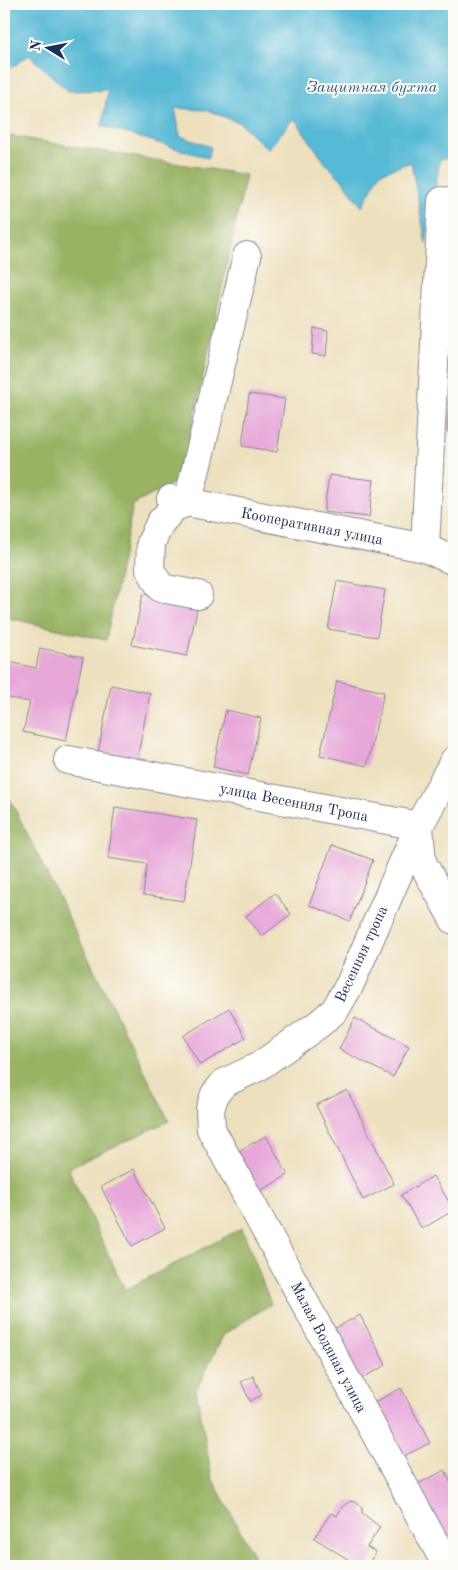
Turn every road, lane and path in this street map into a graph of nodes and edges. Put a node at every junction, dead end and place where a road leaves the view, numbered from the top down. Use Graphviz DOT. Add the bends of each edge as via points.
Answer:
graph roads {
  1 [pos="442,201"];
  2 [pos="247,256"];
  3 [pos="178,500"];
  4 [pos="425,548"];
  5 [pos="454,561"];
  6 [pos="198,595"];
  7 [pos="68,760"];
  8 [pos="454,761"];
  9 [pos="419,826"];
  10 [pos="454,920"];
  11 [pos="211,1129"];
  12 [pos="447,1566"];
  1 -- 4 [label="street"];
  2 -- 3 [label="street"];
  3 -- 4 [label="street, Кооперативная улица"];
  3 -- 6 [label="street" via="160,524 152,543 150,568 161,588"];
  4 -- 5 [label="street, Кооперативная улица"];
  7 -- 9 [label="street, улица Весенняя Тропа"];
  8 -- 9 [label="street, Весенняя тропа"];
  9 -- 10 [label="street" via="422,862"];
  9 -- 11 [label="street, Весенняя тропа" via="350,984 335,1010 258,1067 224,1083 215,1094 210,1109"];
  11 -- 12 [label="street, Малая Водяная улица"];
}
